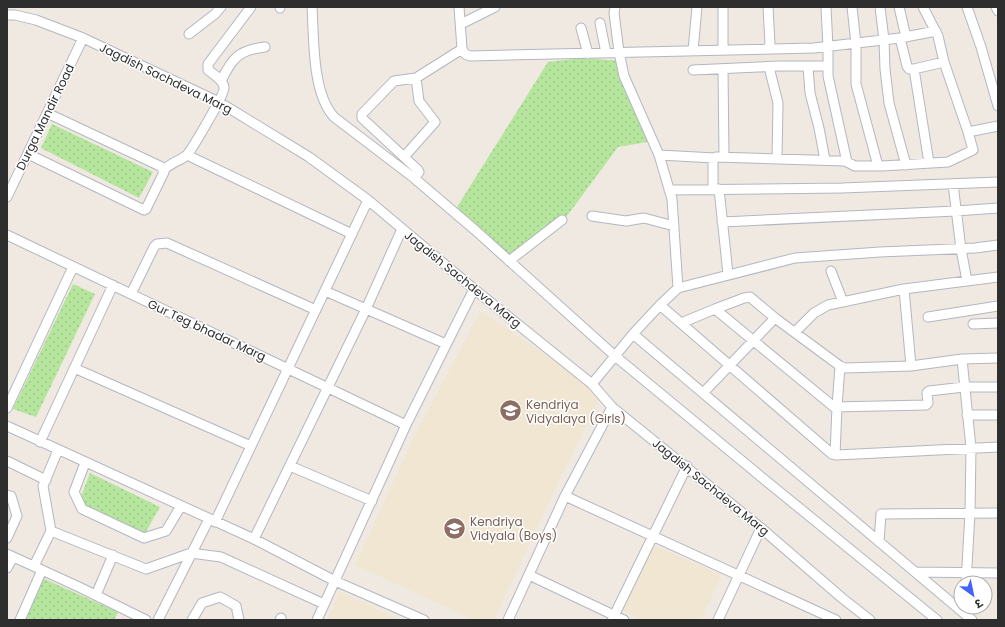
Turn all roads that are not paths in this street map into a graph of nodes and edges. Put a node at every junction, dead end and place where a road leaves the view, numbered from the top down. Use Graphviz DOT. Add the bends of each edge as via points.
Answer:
graph roads {
  1 [pos="221,7"];
  2 [pos="251,7"];
  3 [pos="312,7"];
  4 [pos="459,7"];
  5 [pos="495,7"];
  6 [pos="615,7"];
  7 [pos="697,7"];
  8 [pos="723,7"];
  9 [pos="768,7"];
  10 [pos="826,7"];
  11 [pos="852,7"];
  12 [pos="880,7"];
  13 [pos="899,7"];
  14 [pos="923,7"];
  15 [pos="967,7"];
  16 [pos="996,7"];
  17 [pos="998,11"];
  18 [pos="7,15"];
  19 [pos="461,24"];
  20 [pos="600,24"];
  21 [pos="581,28"];
  22 [pos="936,31"];
  23 [pos="189,34"];
  24 [pos="83,38"];
  25 [pos="903,38"];
  26 [pos="884,40"];
  27 [pos="856,44"];
  28 [pos="265,47"];
  29 [pos="828,47"];
  30 [pos="462,49"];
  31 [pos="768,49"];
  32 [pos="693,50"];
  33 [pos="722,50"];
  34 [pos="619,52"];
  35 [pos="606,53"];
  36 [pos="588,54"];
  37 [pos="944,62"];
  38 [pos="808,66"];
  39 [pos="828,66"];
  40 [pos="769,67"];
  41 [pos="723,69"];
  42 [pos="914,69"];
  43 [pos="692,70"];
  44 [pos="416,78"];
  45 [pos="221,81"];
  46 [pos="219,102"];
  47 [pos="998,106"];
  48 [pos="47,112"];
  49 [pos="998,126"];
  50 [pos="968,132"];
  51 [pos="28,154"];
  52 [pos="187,155"];
  53 [pos="659,155"];
  54 [pos="404,157"];
  55 [pos="719,158"];
  56 [pos="777,159"];
  57 [pos="824,160"];
  58 [pos="847,162"];
  59 [pos="929,163"];
  60 [pos="906,165"];
  61 [pos="878,166"];
  62 [pos="164,170"];
  63 [pos="414,178"];
  64 [pos="998,182"];
  65 [pos="953,184"];
  66 [pos="716,189"];
  67 [pos="669,190"];
  68 [pos="7,197"];
  69 [pos="368,200"];
  70 [pos="998,208"];
  71 [pos="956,211"];
  72 [pos="592,216"];
  73 [pos="562,220"];
  74 [pos="722,222"];
  75 [pos="674,226"];
  76 [pos="402,229"];
  77 [pos="352,234"];
  78 [pos="7,235"];
  79 [pos="998,245"];
  80 [pos="961,249"];
  81 [pos="509,261"];
  82 [pos="73,267"];
  83 [pos="831,271"];
  84 [pos="728,274"];
  85 [pos="998,277"];
  86 [pos="967,281"];
  87 [pos="112,285"];
  88 [pos="678,288"];
  89 [pos="474,289"];
  90 [pos="904,289"];
  91 [pos="325,290"];
  92 [pos="131,294"];
  93 [pos="843,302"];
  94 [pos="660,305"];
  95 [pos="998,306"];
  96 [pos="366,309"];
  97 [pos="715,309"];
  98 [pos="316,310"];
  99 [pos="928,317"];
  100 [pos="775,318"];
  101 [pos="681,323"];
  102 [pos="998,323"];
  103 [pos="973,324"];
  104 [pos="795,332"];
  105 [pos="633,334"];
  106 [pos="753,341"];
  107 [pos="446,344"];
  108 [pos="615,356"];
  109 [pos="998,358"];
  110 [pos="962,359"];
  111 [pos="729,365"];
  112 [pos="840,366"];
  113 [pos="911,366"];
  114 [pos="74,368"];
  115 [pos="288,368"];
  116 [pos="592,384"];
  117 [pos="328,387"];
  118 [pos="964,387"];
  119 [pos="998,387"];
  120 [pos="703,393"];
  121 [pos="612,407"];
  122 [pos="7,408"];
  123 [pos="837,408"];
  124 [pos="967,415"];
  125 [pos="998,415"];
  126 [pos="406,425"];
  127 [pos="7,426"];
  128 [pos="40,442"];
  129 [pos="251,446"];
  130 [pos="998,447"];
  131 [pos="971,448"];
  132 [pos="58,450"];
  133 [pos="835,455"];
  134 [pos="7,461"];
  135 [pos="85,463"];
  136 [pos="290,466"];
  137 [pos="686,466"];
  138 [pos="46,480"];
  139 [pos="7,494"];
  140 [pos="565,496"];
  141 [pos="372,501"];
  142 [pos="181,506"];
  143 [pos="970,513"];
  144 [pos="998,513"];
  145 [pos="212,520"];
  146 [pos="761,528"];
  147 [pos="51,531"];
  148 [pos="653,536"];
  149 [pos="7,538"];
  150 [pos="254,539"];
  151 [pos="879,542"];
  152 [pos="192,553"];
  153 [pos="10,555"];
  154 [pos="113,555"];
  155 [pos="7,568"];
  156 [pos="38,568"];
  157 [pos="915,572"];
  158 [pos="966,573"];
  159 [pos="998,573"];
  160 [pos="528,575"];
  161 [pos="739,576"];
  162 [pos="335,581"];
  163 [pos="96,595"];
  164 [pos="953,602"];
  165 [pos="324,604"];
  166 [pos="128,616"];
  167 [pos="815,616"];
  168 [pos="613,618"];
  169 [pos="20,620"];
  170 [pos="146,620"];
  171 [pos="158,620"];
  172 [pos="192,620"];
  173 [pos="239,620"];
  174 [pos="317,620"];
  175 [pos="424,620"];
  176 [pos="508,620"];
  177 [pos="624,620"];
  178 [pos="718,620"];
  179 [pos="836,620"];
  180 [pos="870,620"];
  181 [pos="938,620"];
  1 -- 23 [label="street"];
  2 -- 45 [label="street" via="208,64 208,70"];
  3 -- 63 [label="street" via="317,78 328,110"];
  4 -- 19 [label="street"];
  5 -- 19 [label="street"];
  6 -- 34 [label="street"];
  7 -- 32 [label="street"];
  8 -- 33 [label="street"];
  9 -- 31 [label="street"];
  10 -- 29 [label="street"];
  11 -- 27 [label="street"];
  12 -- 26 [label="street"];
  13 -- 25 [label="street"];
  14 -- 22 [label="street"];
  15 -- 47 [label="street" via="982,47"];
  16 -- 17 [label="street"];
  18 -- 24 [label="street, Jagdish Sachdeva Marg" via="36,20"];
  19 -- 30 [label="street"];
  20 -- 35 [label="street"];
  21 -- 36 [label="street"];
  22 -- 25 [label="street"];
  22 -- 37 [label="street"];
  24 -- 46 [label="street, Jagdish Sachdeva Marg"];
  24 -- 48 [label="street, Durga Mandir Road"];
  25 -- 26 [label="street"];
  25 -- 42 [label="street" via="907,66"];
  26 -- 27 [label="street"];
  26 -- 60 [label="street" via="889,103"];
  27 -- 29 [label="street"];
  27 -- 61 [label="street" via="856,84"];
  28 -- 45 [label="street" via="250,49 236,56"];
  29 -- 31 [label="street"];
  29 -- 39 [label="street"];
  30 -- 36 [label="street" via="470,56"];
  30 -- 44 [label="street"];
  31 -- 33 [label="street"];
  32 -- 33 [label="street"];
  32 -- 34 [label="street"];
  34 -- 35 [label="street"];
  34 -- 53 [label="street" via="624,76"];
  35 -- 36 [label="street"];
  37 -- 42 [label="street"];
  37 -- 50 [label="street"];
  38 -- 39 [label="street"];
  38 -- 40 [label="street"];
  38 -- 57 [label="street" via="810,94 820,128"];
  39 -- 58 [label="street"];
  40 -- 41 [label="street"];
  40 -- 56 [label="street" via="778,104"];
  41 -- 43 [label="street"];
  41 -- 55 [label="street"];
  42 -- 59 [label="street"];
  44 -- 54 [label="street" via="419,101 435,122"];
  44 -- 54 [label="street" via="394,81 362,114 362,118"];
  45 -- 46 [label="street" via="224,90"];
  46 -- 52 [label="street"];
  46 -- 69 [label="street, Jagdish Sachdeva Marg" via="309,157"];
  48 -- 51 [label="street, Durga Mandir Road"];
  48 -- 62 [label="street"];
  49 -- 50 [label="street"];
  50 -- 59 [label="street" via="973,150 948,162"];
  51 -- 62 [label="street" via="145,210"];
  51 -- 68 [label="street, Durga Mandir Road"];
  52 -- 62 [label="street"];
  52 -- 77 [label="street"];
  53 -- 55 [label="street"];
  53 -- 67 [label="street"];
  54 -- 63 [label="street" via="419,172"];
  55 -- 56 [label="street"];
  55 -- 66 [label="street" via="713,163"];
  56 -- 57 [label="street"];
  57 -- 58 [label="street"];
  58 -- 61 [label="street" via="855,166"];
  59 -- 60 [label="street"];
  60 -- 61 [label="street"];
  63 -- 81 [label="street"];
  64 -- 65 [label="street"];
  65 -- 66 [label="street"];
  65 -- 71 [label="street"];
  66 -- 67 [label="street"];
  66 -- 74 [label="street"];
  67 -- 75 [label="street"];
  69 -- 76 [label="street, Jagdish Sachdeva Marg"];
  69 -- 77 [label="street"];
  70 -- 71 [label="street"];
  71 -- 74 [label="street"];
  71 -- 80 [label="street"];
  72 -- 75 [label="street" via="626,221 644,218"];
  73 -- 81 [label="street"];
  74 -- 84 [label="street"];
  75 -- 88 [label="street"];
  76 -- 89 [label="street, Jagdish Sachdeva Marg"];
  76 -- 96 [label="street"];
  77 -- 91 [label="street"];
  78 -- 82 [label="street, Gur Teg bhadar Marg"];
  79 -- 80 [label="street"];
  80 -- 84 [label="street" via="794,258"];
  80 -- 86 [label="street"];
  81 -- 108 [label="street"];
  82 -- 87 [label="street, Gur Teg bhadar Marg"];
  82 -- 122 [label="street"];
  83 -- 93 [label="street"];
  84 -- 88 [label="street"];
  85 -- 86 [label="street"];
  86 -- 90 [label="street"];
  87 -- 92 [label="street, Gur Teg bhadar Marg"];
  87 -- 114 [label="street"];
  88 -- 94 [label="street"];
  89 -- 107 [label="street"];
  89 -- 116 [label="street, Jagdish Sachdeva Marg"];
  90 -- 93 [label="street"];
  90 -- 113 [label="street"];
  91 -- 96 [label="street"];
  91 -- 98 [label="street"];
  92 -- 98 [label="street" via="154,247 167,242"];
  92 -- 115 [label="street, Gur Teg bhadar Marg"];
  93 -- 104 [label="street" via="828,305 814,313"];
  94 -- 101 [label="street"];
  94 -- 105 [label="street"];
  95 -- 99 [label="street"];
  96 -- 107 [label="street"];
  96 -- 117 [label="street"];
  97 -- 100 [label="street" via="750,297"];
  97 -- 101 [label="street"];
  97 -- 106 [label="street"];
  98 -- 115 [label="street"];
  100 -- 104 [label="street"];
  100 -- 106 [label="street"];
  101 -- 111 [label="street"];
  102 -- 103 [label="street"];
  104 -- 112 [label="street"];
  105 -- 108 [label="street"];
  105 -- 120 [label="street"];
  106 -- 111 [label="street"];
  106 -- 123 [label="street"];
  107 -- 126 [label="street"];
  108 -- 116 [label="street"];
  108 -- 181 [label="street"];
  109 -- 110 [label="street"];
  110 -- 113 [label="street"];
  110 -- 118 [label="street"];
  111 -- 120 [label="street"];
  111 -- 133 [label="street"];
  112 -- 113 [label="street"];
  112 -- 123 [label="street"];
  114 -- 128 [label="street"];
  114 -- 129 [label="street"];
  115 -- 117 [label="street, Gur Teg bhadar Marg"];
  115 -- 129 [label="street"];
  116 -- 121 [label="street, Jagdish Sachdeva Marg"];
  117 -- 126 [label="street, Gur Teg bhadar Marg"];
  117 -- 136 [label="street"];
  118 -- 119 [label="street"];
  118 -- 123 [label="street" via="929,391 926,405"];
  118 -- 124 [label="street"];
  120 -- 151 [label="street"];
  121 -- 137 [label="street, Jagdish Sachdeva Marg"];
  121 -- 140 [label="street"];
  123 -- 133 [label="street"];
  124 -- 125 [label="street"];
  124 -- 131 [label="street"];
  126 -- 141 [label="street"];
  127 -- 128 [label="street"];
  128 -- 132 [label="street"];
  129 -- 145 [label="street"];
  130 -- 131 [label="street"];
  131 -- 133 [label="street"];
  131 -- 143 [label="street"];
  132 -- 135 [label="street"];
  132 -- 138 [label="street"];
  134 -- 138 [label="street"];
  135 -- 142 [label="street"];
  135 -- 142 [label="street" via="74,492 82,509 144,538 166,531"];
  136 -- 141 [label="street"];
  136 -- 150 [label="street"];
  137 -- 146 [label="street, Jagdish Sachdeva Marg"];
  137 -- 148 [label="street"];
  138 -- 147 [label="street" via="43,486"];
  139 -- 149 [label="street" via="11,496 17,516"];
  140 -- 148 [label="street"];
  140 -- 160 [label="street"];
  141 -- 162 [label="street"];
  142 -- 145 [label="street"];
  143 -- 144 [label="street"];
  143 -- 151 [label="street" via="881,514"];
  143 -- 158 [label="street"];
  145 -- 150 [label="street"];
  145 -- 152 [label="street"];
  146 -- 161 [label="street"];
  146 -- 180 [label="street, Jagdish Sachdeva Marg"];
  147 -- 154 [label="street"];
  147 -- 156 [label="street"];
  148 -- 161 [label="street"];
  148 -- 168 [label="street"];
  150 -- 162 [label="street"];
  151 -- 157 [label="street"];
  152 -- 154 [label="street" via="146,569"];
  152 -- 165 [label="street" via="221,557"];
  152 -- 171 [label="street"];
  153 -- 155 [label="street"];
  153 -- 156 [label="street"];
  154 -- 163 [label="street"];
  156 -- 163 [label="street"];
  156 -- 169 [label="street"];
  157 -- 158 [label="street"];
  157 -- 164 [label="street"];
  158 -- 159 [label="street"];
  160 -- 168 [label="street"];
  160 -- 176 [label="street"];
  161 -- 167 [label="street"];
  161 -- 178 [label="street"];
  162 -- 165 [label="street"];
  162 -- 175 [label="street"];
  163 -- 166 [label="street"];
  165 -- 174 [label="street"];
  166 -- 170 [label="street"];
  167 -- 179 [label="street"];
  168 -- 177 [label="street"];
  172 -- 173 [label="street" via="202,602 220,597 236,606"];
}
